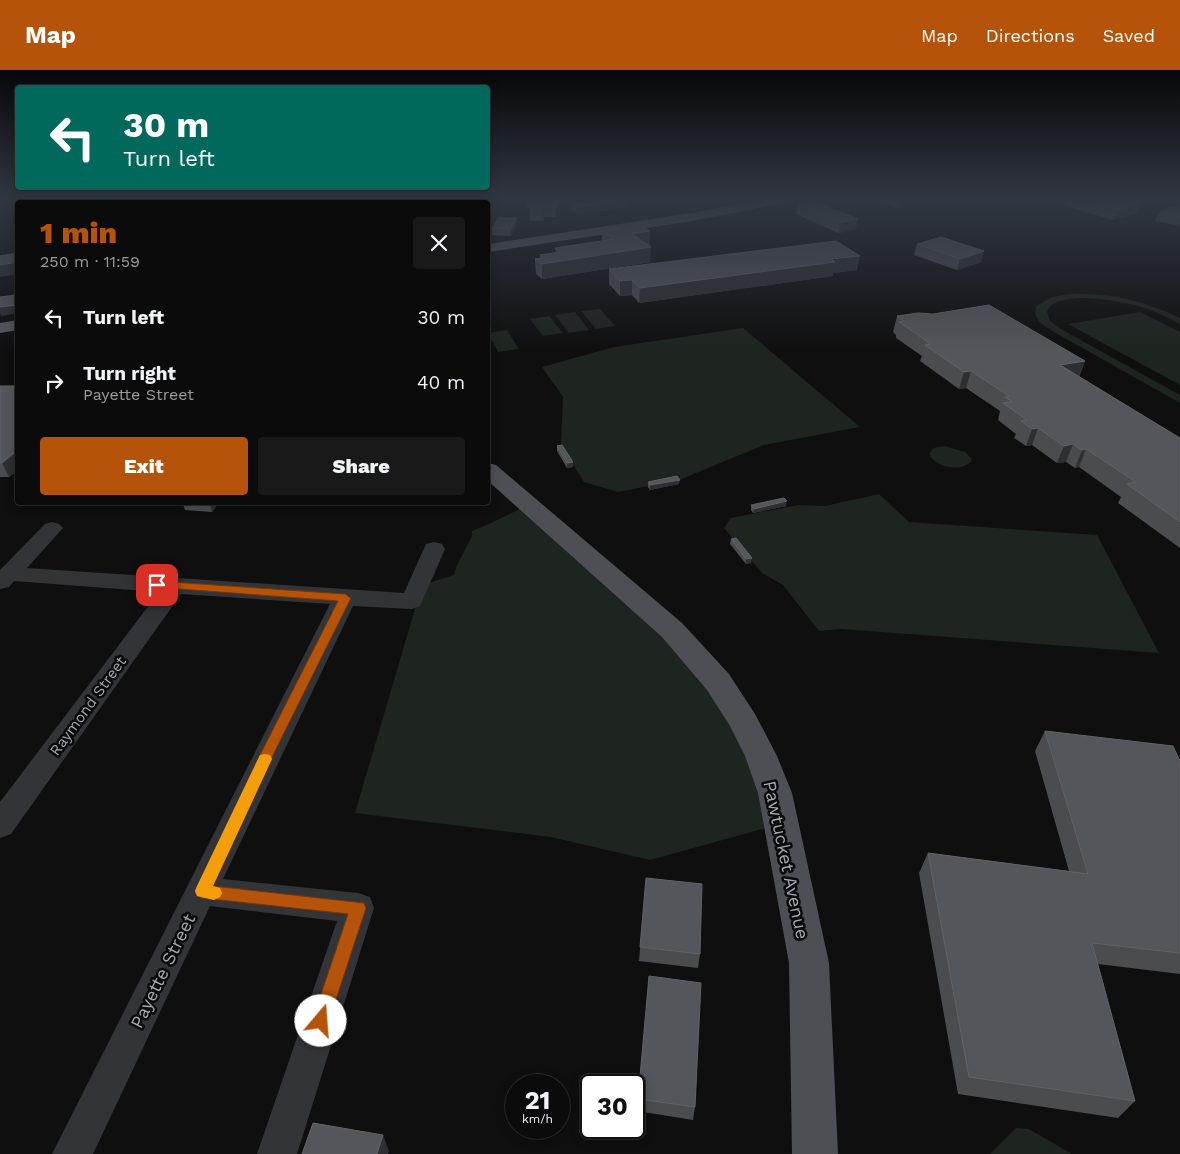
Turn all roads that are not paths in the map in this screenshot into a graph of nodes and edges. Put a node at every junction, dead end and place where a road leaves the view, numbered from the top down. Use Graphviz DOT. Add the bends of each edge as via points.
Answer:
graph roads {
  1 [pos="15,326"];
  2 [pos="0,328"];
  3 [pos="490,472"];
  4 [pos="52,528"];
  5 [pos="434,549"];
  6 [pos="4,578"];
  7 [pos="175,586"];
  8 [pos="345,598"];
  9 [pos="412,600"];
  10 [pos="0,825"];
  11 [pos="202,891"];
  12 [pos="72,1154"];
  13 [pos="277,1154"];
  14 [pos="816,1154"];
  1 -- 2 [label="highway"];
  3 -- 14 [label="main road, Pawtucket Avenue" via="672,630 718,682 761,756 775,793 808,963"];
  4 -- 6 [label="street"];
  5 -- 9 [label="street"];
  6 -- 7 [label="street"];
  7 -- 8 [label="street"];
  7 -- 10 [label="street, Raymond Street"];
  8 -- 9 [label="street"];
  8 -- 11 [label="street, Payette Street"];
  11 -- 12 [label="street, Payette Street"];
  11 -- 13 [label="street" via="358,908"];
}
